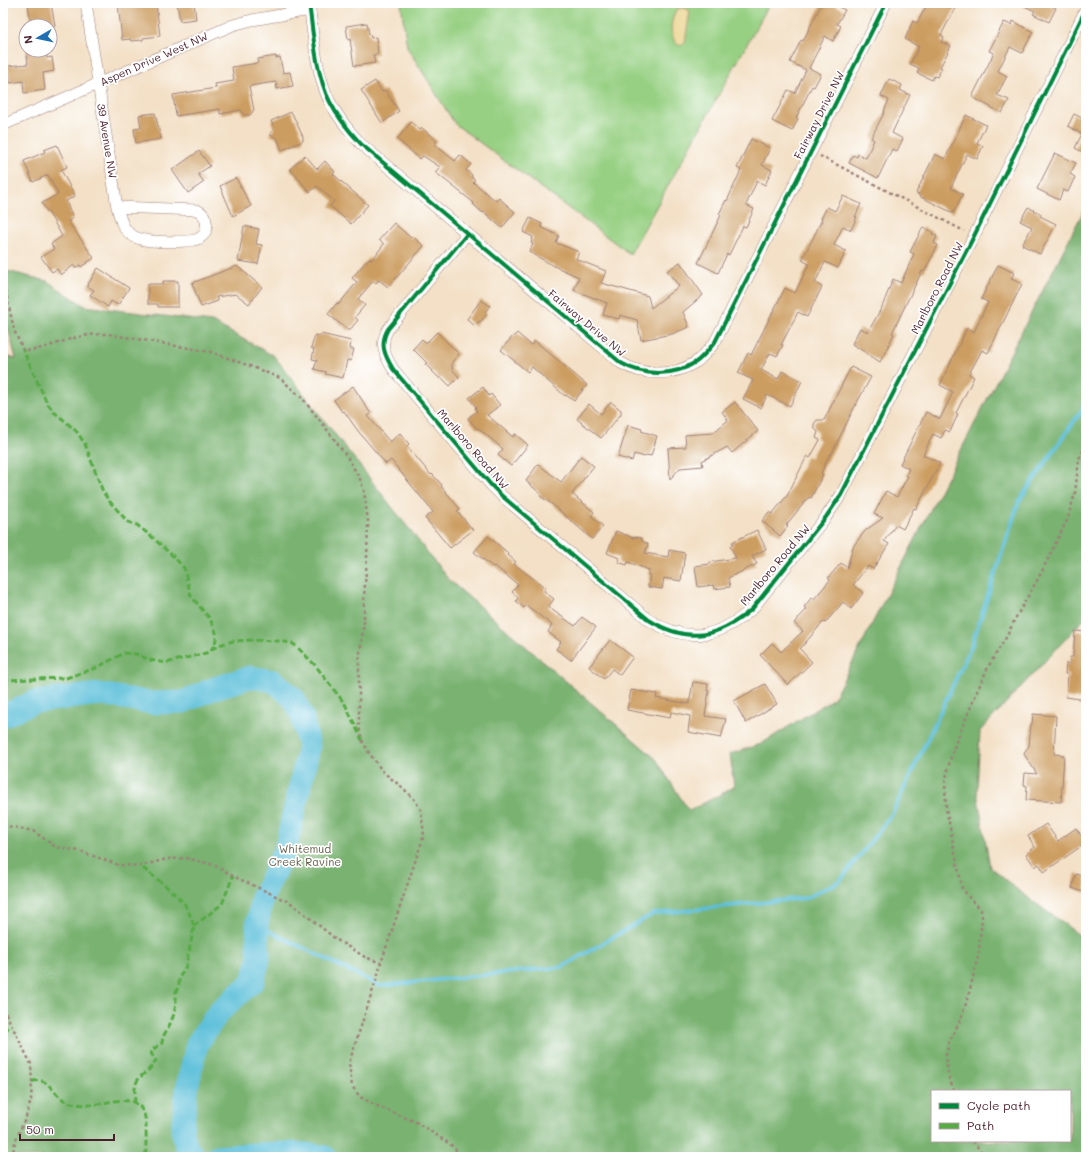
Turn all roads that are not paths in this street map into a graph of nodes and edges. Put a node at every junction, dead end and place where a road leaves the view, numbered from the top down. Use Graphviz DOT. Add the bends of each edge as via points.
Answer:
graph roads {
  1 [pos="86,3"];
  2 [pos="886,3"];
  3 [pos="309,7"];
  4 [pos="1086,9"];
  5 [pos="98,84"];
  6 [pos="3,125"];
  7 [pos="117,207"];
  8 [pos="467,234"];
  1 -- 5 [label="street, 39 Avenue NW"];
  2 -- 8 [label="street, Fairway Drive NW" via="719,335 706,353 686,368 655,373 636,371 621,363"];
  3 -- 5 [label="street, Aspen Drive West NW" via="233,25"];
  3 -- 8 [label="street, Fairway Drive NW" via="321,78 329,101 342,124 361,144"];
  4 -- 8 [label="street, Marlboro Road NW" via="974,236 841,495 752,609 741,618 709,634 681,634 649,620 502,496 393,369 385,356 383,342 388,329"];
  5 -- 6 [label="street, Aspen Drive West NW"];
  5 -- 7 [label="street, 39 Avenue NW"];
  7 -- 7 [label="street, 39 Avenue NW" via="197,210 206,219 206,230 199,239 193,241 144,240 133,236 125,229"];
}
